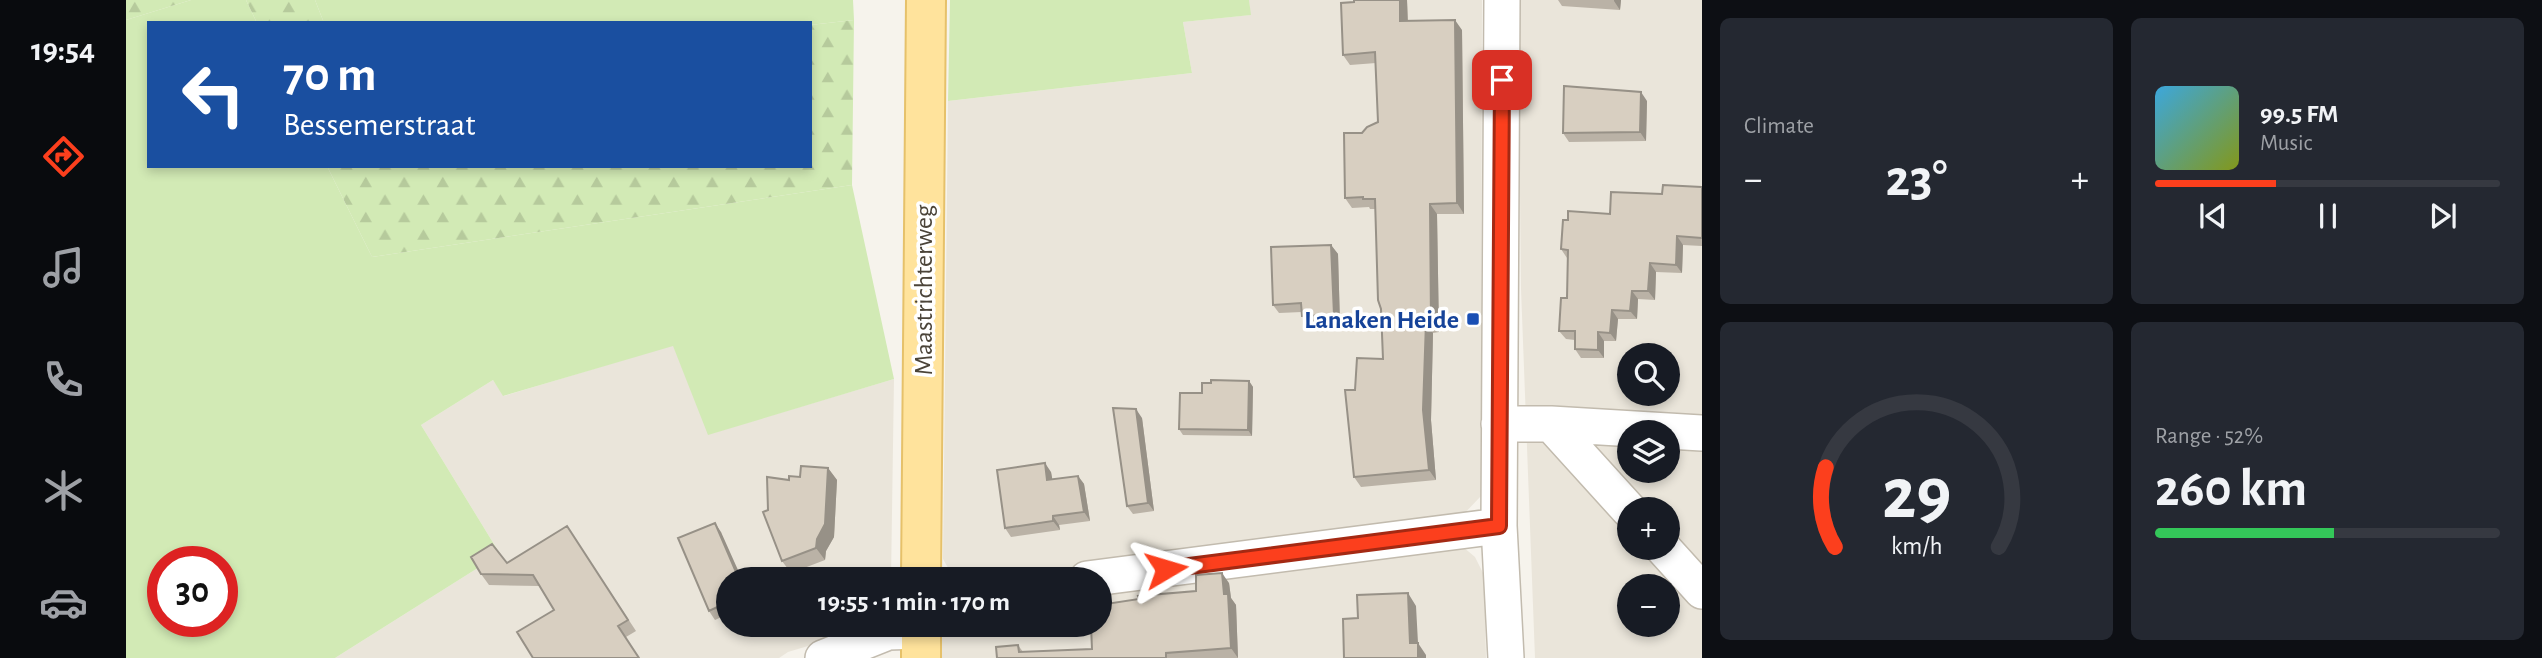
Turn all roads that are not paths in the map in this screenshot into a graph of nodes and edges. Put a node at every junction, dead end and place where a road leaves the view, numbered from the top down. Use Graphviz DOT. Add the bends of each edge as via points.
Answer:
graph roads {
  1 [pos="926,0"];
  2 [pos="1502,0"];
  3 [pos="1499,424"];
  4 [pos="1551,424"];
  5 [pos="1702,433"];
  6 [pos="1617,497"];
  7 [pos="1499,526"];
  8 [pos="1674,560"];
  9 [pos="921,567"];
  10 [pos="1112,576"];
  11 [pos="1702,591"];
  12 [pos="921,638"];
  13 [pos="822,658"];
  14 [pos="1506,658"];
  1 -- 9 [label="main road, Maastrichterweg"];
  2 -- 3 [label="street"];
  3 -- 4 [label="street"];
  3 -- 7 [label="street"];
  4 -- 5 [label="street"];
  4 -- 6 [label="street"];
  7 -- 10 [label="street"];
  7 -- 14 [label="street"];
  8 -- 11 [label="street"];
  12 -- 13 [label="street" via="888,632"];
}
